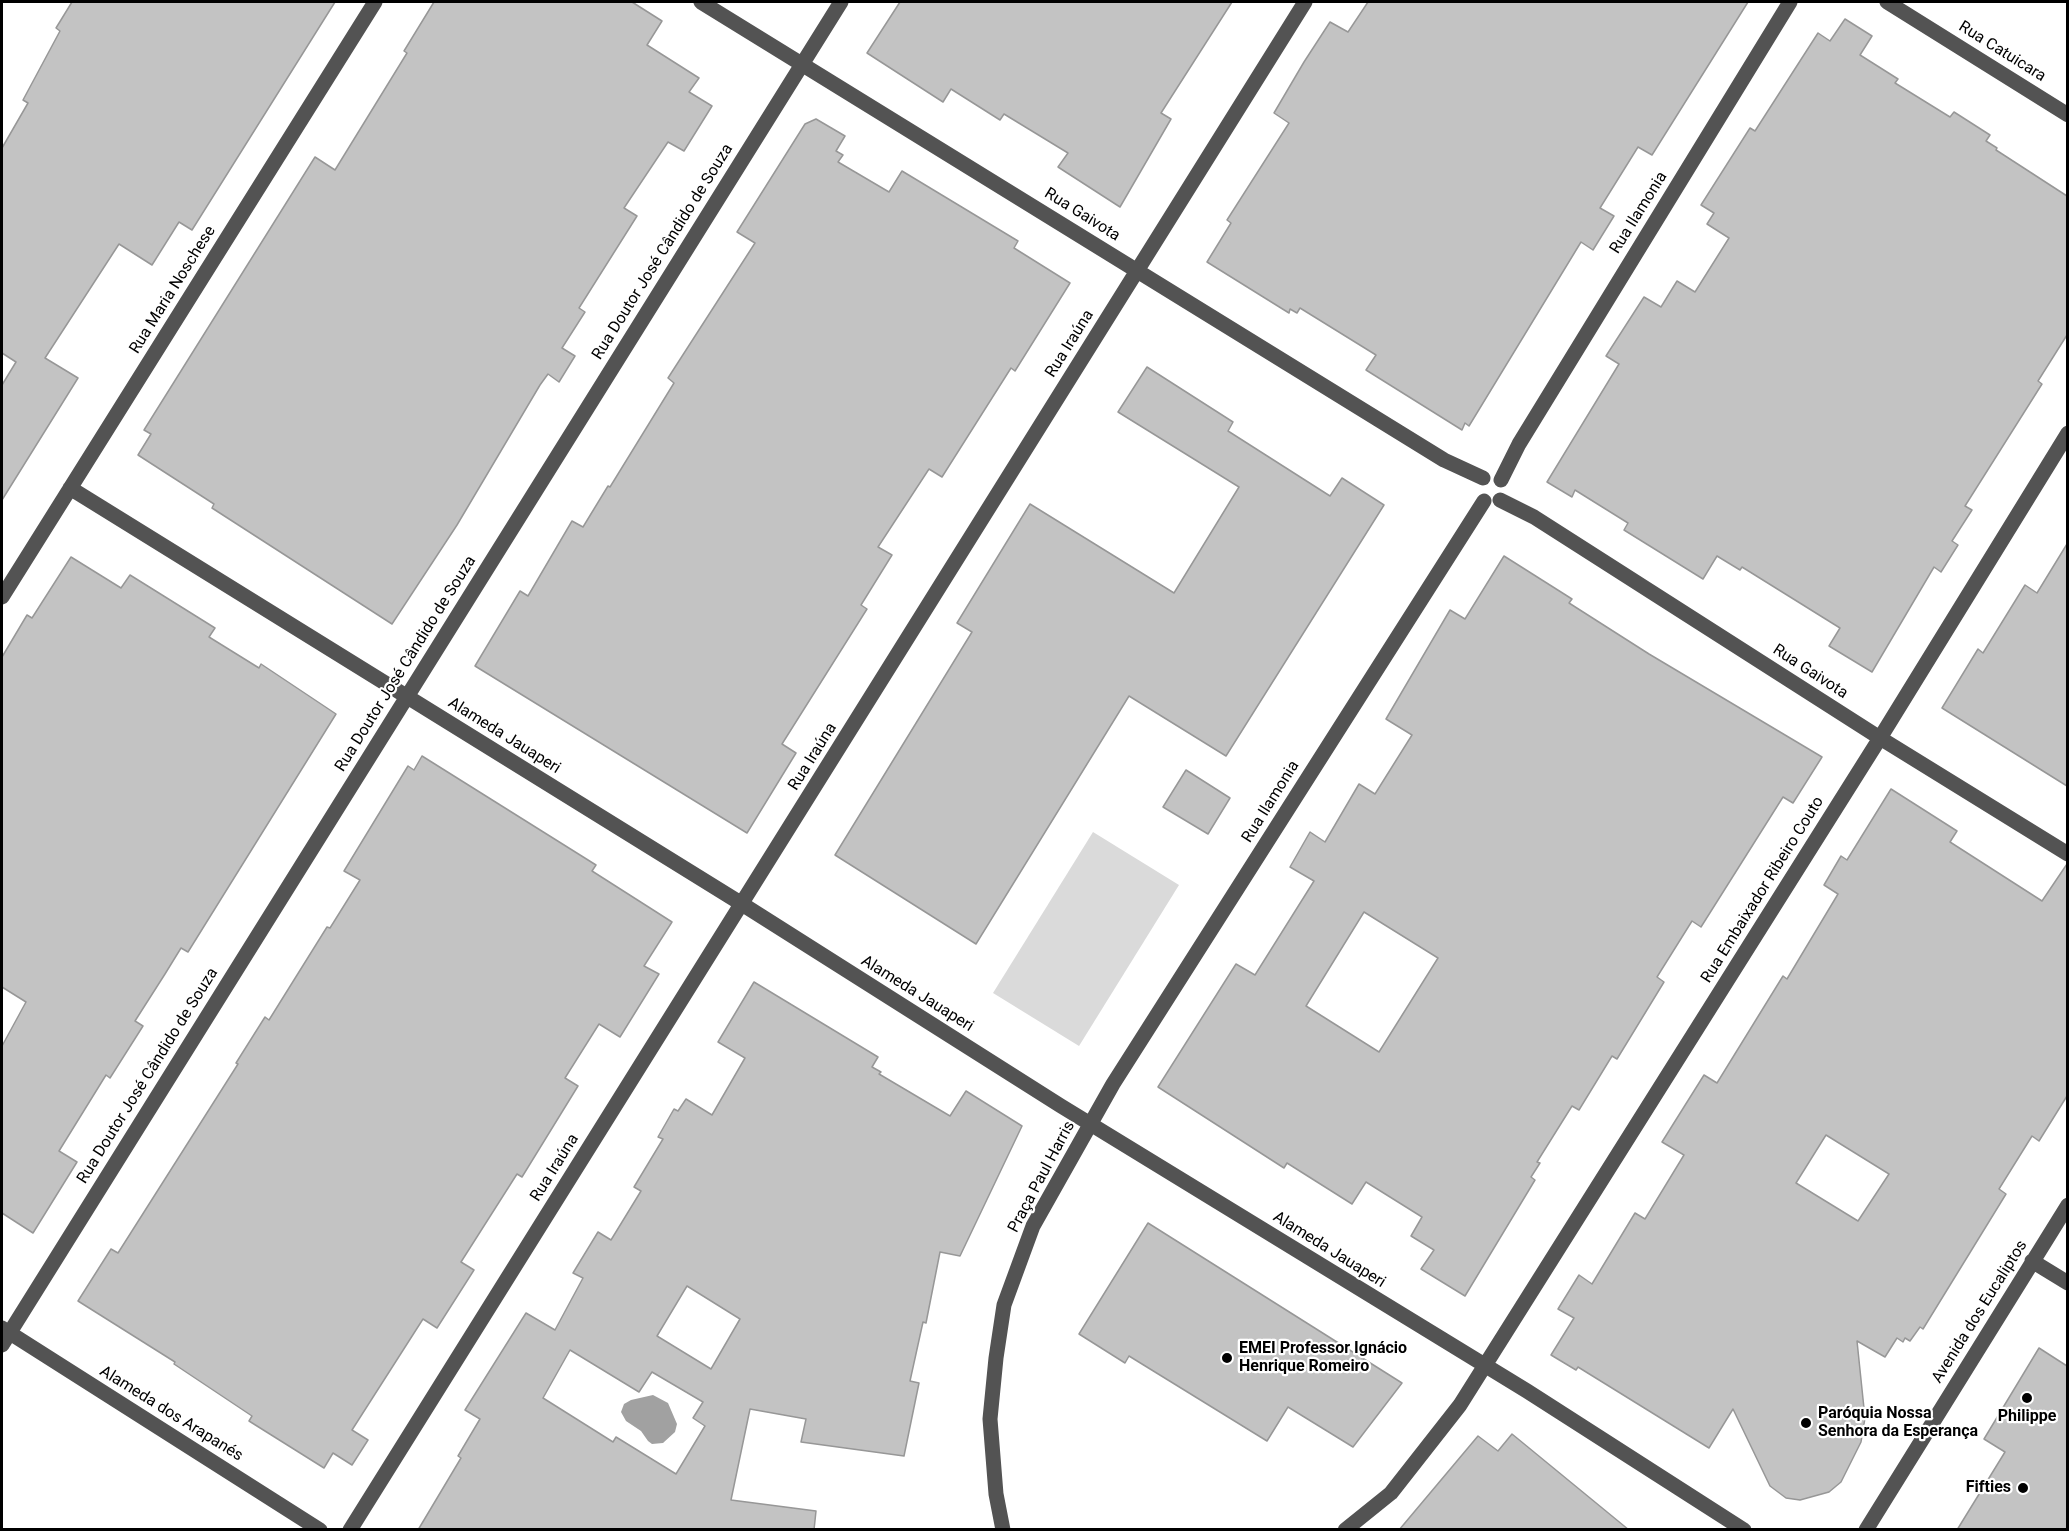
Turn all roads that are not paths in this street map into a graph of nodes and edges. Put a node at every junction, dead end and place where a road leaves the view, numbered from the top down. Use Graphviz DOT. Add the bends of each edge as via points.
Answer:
graph roads {
  1 [pos="375,2"];
  2 [pos="701,2"];
  3 [pos="841,2"];
  4 [pos="1305,2"];
  5 [pos="1791,2"];
  6 [pos="1887,2"];
  7 [pos="802,64"];
  8 [pos="2067,115"];
  9 [pos="1138,271"];
  10 [pos="2067,433"];
  11 [pos="70,488"];
  12 [pos="1492,488"];
  13 [pos="2,597"];
  14 [pos="406,697"];
  15 [pos="1880,738"];
  16 [pos="2067,854"];
  17 [pos="742,904"];
  18 [pos="1090,1124"];
  19 [pos="2067,1205"];
  20 [pos="2032,1261"];
  21 [pos="2067,1283"];
  22 [pos="4,1335"];
  23 [pos="1486,1366"];
  24 [pos="320,1530"];
  25 [pos="350,1530"];
  26 [pos="1003,1530"];
  27 [pos="1345,1530"];
  28 [pos="1744,1530"];
  29 [pos="1866,1530"];
  1 -- 11 [label="street, Rua Maria Noschese"];
  2 -- 7 [label="street, Rua Gaivota"];
  3 -- 7 [label="street, Rua Doutor José Cândido de Souza"];
  4 -- 9 [label="street, Rua Iraúna"];
  5 -- 12 [label="street, Rua Ilamonia"];
  6 -- 8 [label="street, Rua Catuicara"];
  7 -- 9 [label="street, Rua Gaivota"];
  7 -- 14 [label="street, Rua Doutor José Cândido de Souza"];
  9 -- 12 [label="street, Rua Gaivota"];
  9 -- 17 [label="street, Rua Iraúna"];
  10 -- 15 [label="street, Rua Embaixador Ribeiro Couto"];
  11 -- 13 [label="street, Rua Maria Noschese"];
  11 -- 14 [label="street, Alameda Jauaperi"];
  12 -- 15 [label="street, Rua Gaivota"];
  12 -- 18 [label="street, Rua Ilamonia"];
  14 -- 17 [label="street, Alameda Jauaperi"];
  14 -- 22 [label="street, Rua Doutor José Cândido de Souza"];
  15 -- 16 [label="street, Rua Gaivota"];
  15 -- 23 [label="street, Rua Embaixador Ribeiro Couto"];
  17 -- 18 [label="street, Alameda Jauaperi"];
  17 -- 25 [label="street, Rua Iraúna"];
  18 -- 23 [label="street, Alameda Jauaperi"];
  18 -- 26 [label="street, Praça Paul Harris" via="1033,1226 1004,1305 990,1419"];
  19 -- 20 [label="street, Avenida dos Eucaliptos"];
  20 -- 21 [label="street"];
  20 -- 29 [label="street, Avenida dos Eucaliptos"];
  22 -- 24 [label="street, Alameda dos Arapanés"];
  23 -- 27 [label="street" via="1391,1493"];
  23 -- 28 [label="street, Alameda Jauaperi"];
}
